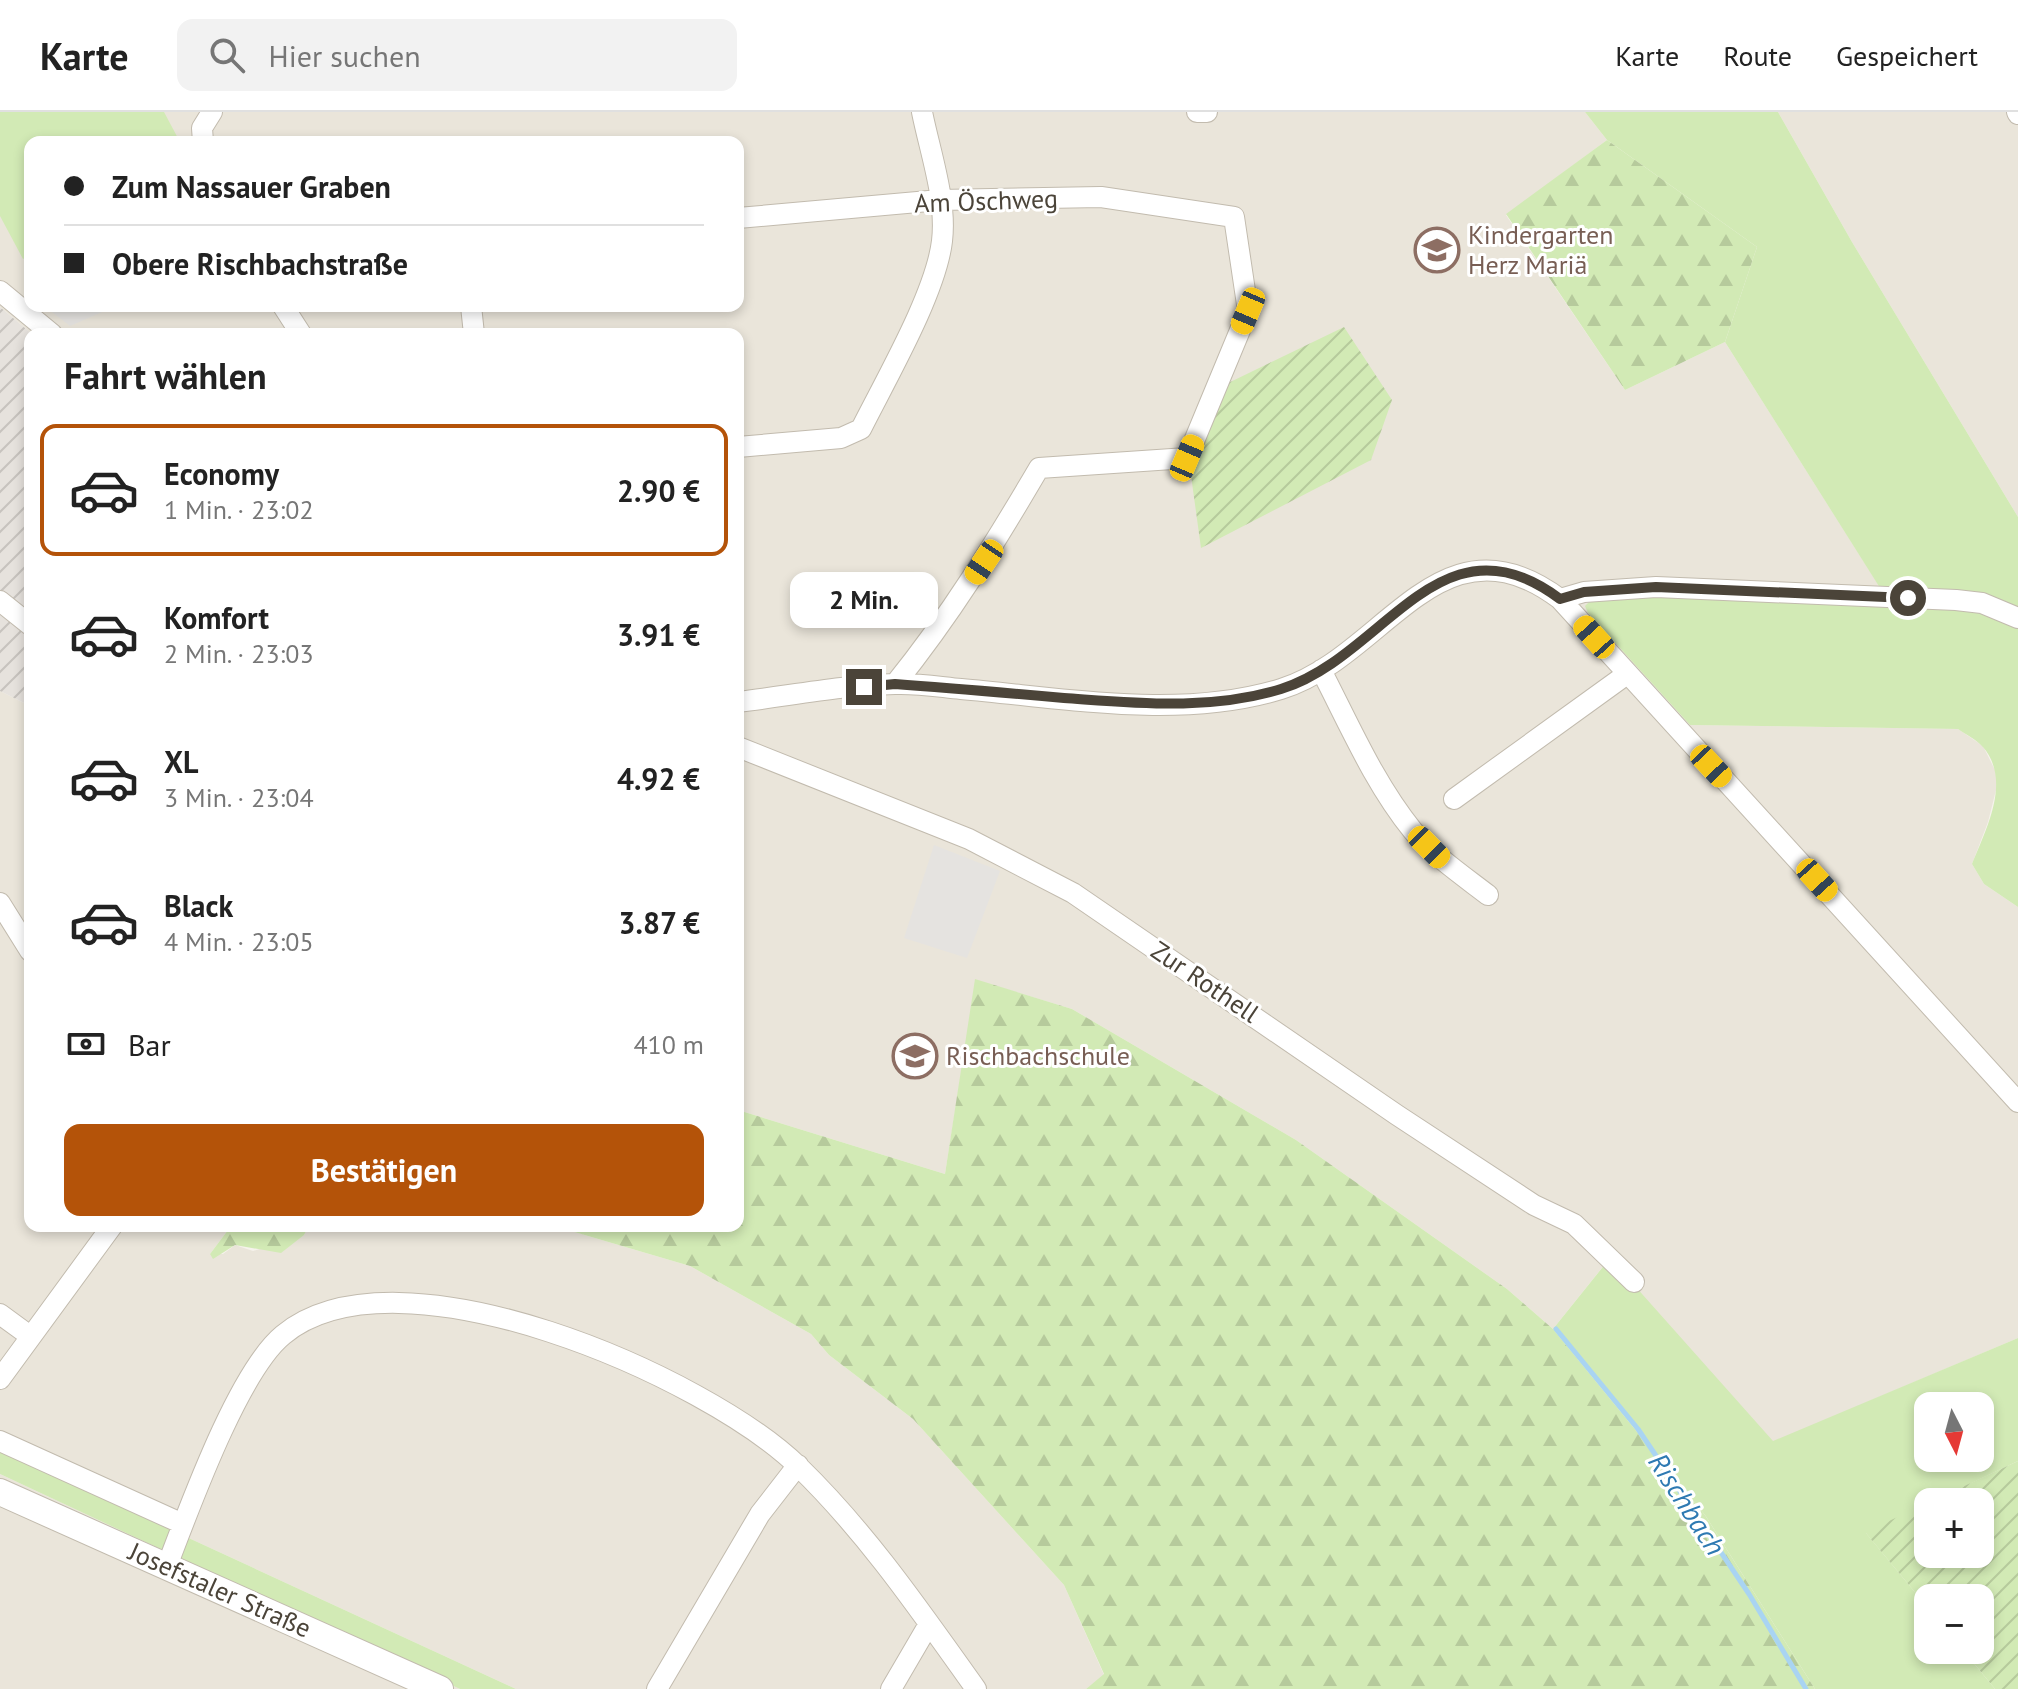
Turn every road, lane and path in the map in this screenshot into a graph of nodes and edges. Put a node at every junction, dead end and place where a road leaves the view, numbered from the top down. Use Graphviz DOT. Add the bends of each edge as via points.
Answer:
graph roads {
  1 [pos="212,112"];
  2 [pos="922,112"];
  3 [pos="1197,112"];
  4 [pos="1207,112"];
  5 [pos="203,136"];
  6 [pos="940,200"];
  7 [pos="744,217"];
  8 [pos="0,291"];
  9 [pos="24,303"];
  10 [pos="744,446"];
  11 [pos="1560,599"];
  12 [pos="0,601"];
  13 [pos="2018,618"];
  14 [pos="24,620"];
  15 [pos="1321,670"];
  16 [pos="1627,674"];
  17 [pos="895,684"];
  18 [pos="744,701"];
  19 [pos="744,749"];
  20 [pos="1454,799"];
  21 [pos="1488,895"];
  22 [pos="0,903"];
  23 [pos="24,941"];
  24 [pos="2018,1102"];
  25 [pos="108,1232"];
  26 [pos="1634,1282"];
  27 [pos="0,1314"];
  28 [pos="30,1336"];
  29 [pos="0,1379"];
  30 [pos="0,1441"];
  31 [pos="798,1465"];
  32 [pos="0,1492"];
  33 [pos="183,1524"];
  34 [pos="167,1566"];
  35 [pos="929,1624"];
  36 [pos="440,1689"];
  37 [pos="657,1689"];
  38 [pos="891,1689"];
  39 [pos="976,1689"];
  1 -- 5 [label="street"];
  2 -- 6 [label="street"];
  3 -- 4 [label="street"];
  6 -- 7 [label="street, Am Öschweg"];
  6 -- 10 [label="street" via="943,239 934,277 861,429 841,438"];
  6 -- 17 [label="street, Am Öschweg" via="1101,197 1234,217 1248,311 1187,458 1039,468 984,562"];
  8 -- 9 [label="street"];
  11 -- 13 [label="street" via="1656,587 1956,600 1982,603"];
  11 -- 15 [label="street" via="1528,579 1470,570 1411,601"];
  11 -- 16 [label="street"];
  12 -- 14 [label="street"];
  15 -- 17 [label="street" via="1283,689 1185,705"];
  15 -- 21 [label="street" via="1377,778 1413,831"];
  16 -- 20 [label="street"];
  16 -- 24 [label="street"];
  17 -- 18 [label="street"];
  19 -- 26 [label="street, Zur Rothell" via="969,839 1073,893 1397,1115 1534,1205 1574,1224"];
  22 -- 23 [label="street"];
  25 -- 28 [label="street"];
  27 -- 28 [label="street"];
  28 -- 29 [label="street"];
  30 -- 33 [label="street, Josefstaler Straße"];
  31 -- 33 [label="street" via="669,1379 601,1350 497,1318 372,1303 330,1309 279,1337 238,1399"];
  31 -- 35 [label="street"];
  31 -- 37 [label="street" via="760,1514"];
  32 -- 34 [label="street, Josefstaler Straße"];
  33 -- 34 [label="street"];
  34 -- 36 [label="street, Josefstaler Straße"];
  35 -- 38 [label="street"];
  35 -- 39 [label="street"];
}
